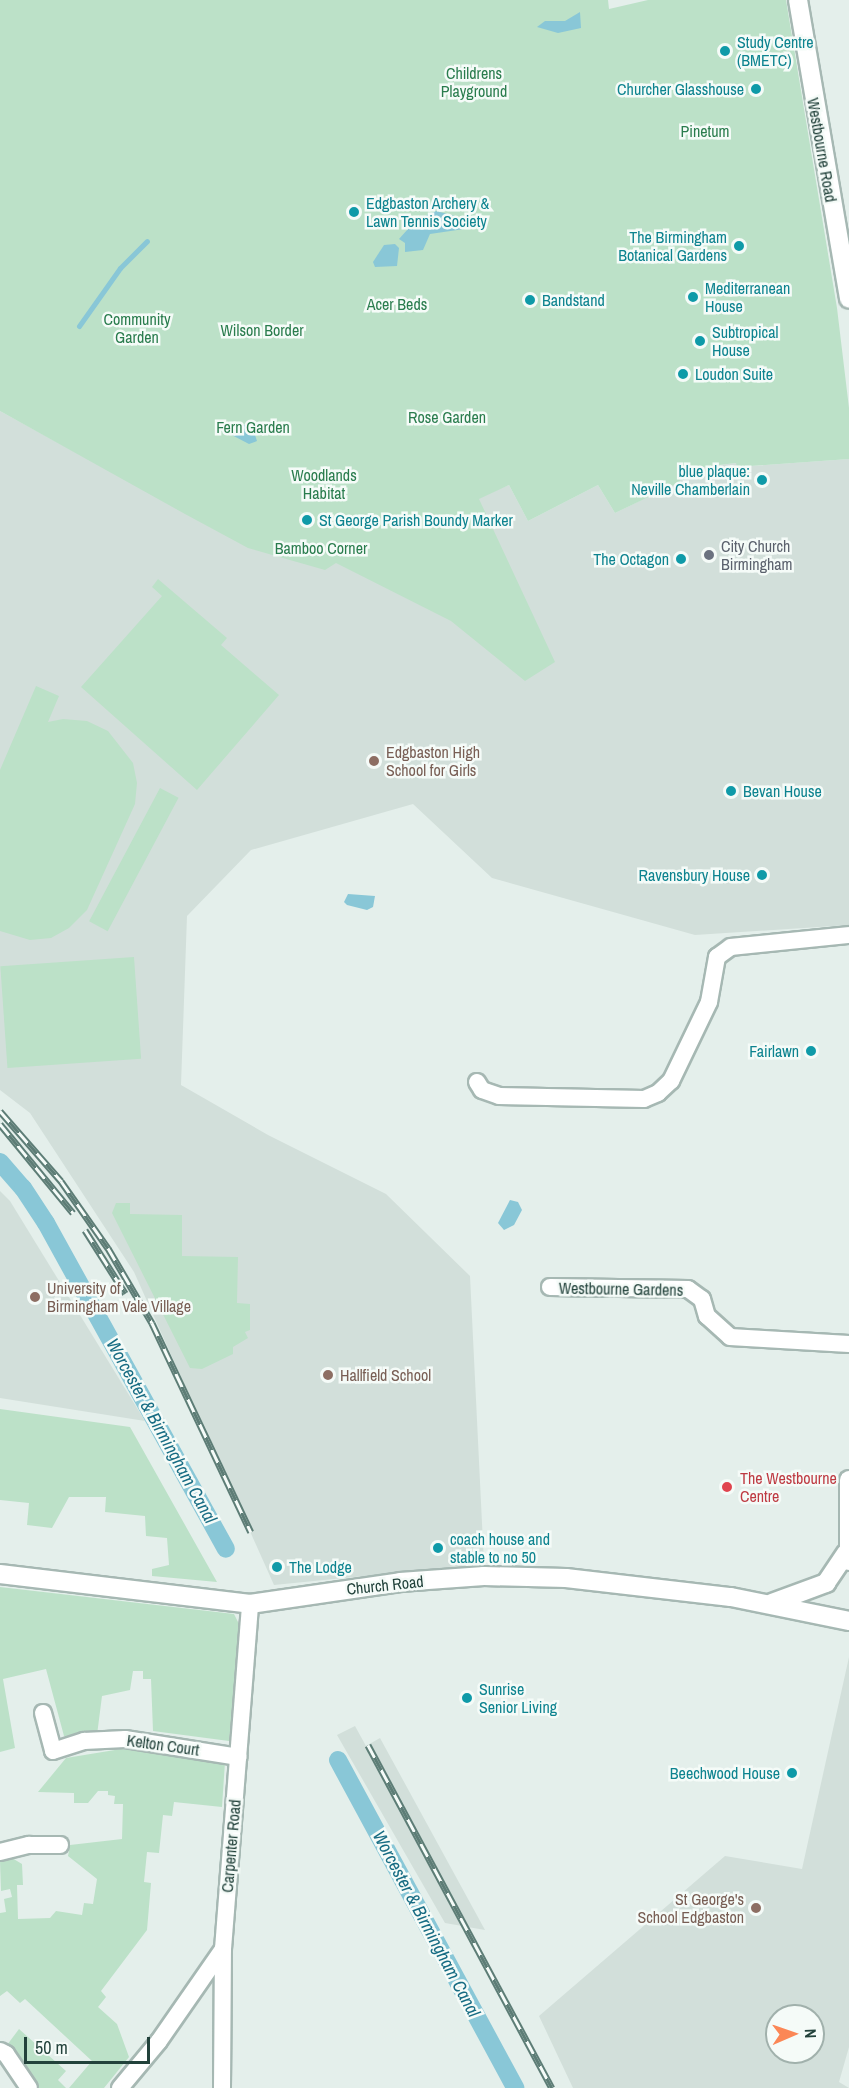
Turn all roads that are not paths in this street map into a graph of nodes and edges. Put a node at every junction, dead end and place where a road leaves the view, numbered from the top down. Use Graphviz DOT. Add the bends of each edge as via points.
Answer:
graph roads {
  1 [pos="798,0"];
  2 [pos="849,299"];
  3 [pos="849,935"];
  4 [pos="477,1082"];
  5 [pos="550,1287"];
  6 [pos="849,1344"];
  7 [pos="849,1480"];
  8 [pos="848,1557"];
  9 [pos="0,1574"];
  10 [pos="250,1604"];
  11 [pos="771,1604"];
  12 [pos="849,1621"];
  13 [pos="43,1713"];
  14 [pos="239,1757"];
  15 [pos="60,1845"];
  16 [pos="0,1852"];
  17 [pos="223,1949"];
  18 [pos="0,2051"];
  19 [pos="29,2088"];
  20 [pos="120,2088"];
  21 [pos="222,2088"];
  1 -- 2 [label="main road, Westbourne Road"];
  3 -- 4 [label="street" via="730,947 717,957 709,1002 671,1081 644,1099 533,1090 499,1096 482,1090"];
  5 -- 6 [label="street, Westbourne Gardens" via="687,1289 702,1299 707,1316 730,1337"];
  7 -- 8 [label="main road"];
  8 -- 11 [label="main road" via="826,1583"];
  9 -- 10 [label="main road, Church Road"];
  10 -- 11 [label="main road, Church Road" via="400,1582 484,1576 635,1584"];
  10 -- 14 [label="street, Carpenter Road"];
  11 -- 12 [label="main road, Church Road"];
  13 -- 14 [label="street, Kelton Court" via="53,1751 84,1741 125,1739"];
  14 -- 17 [label="street, Carpenter Road"];
  15 -- 16 [label="street" via="29,1845"];
  17 -- 20 [label="street" via="159,2042"];
  17 -- 21 [label="street, Carpenter Road"];
  18 -- 19 [label="street"];
}
